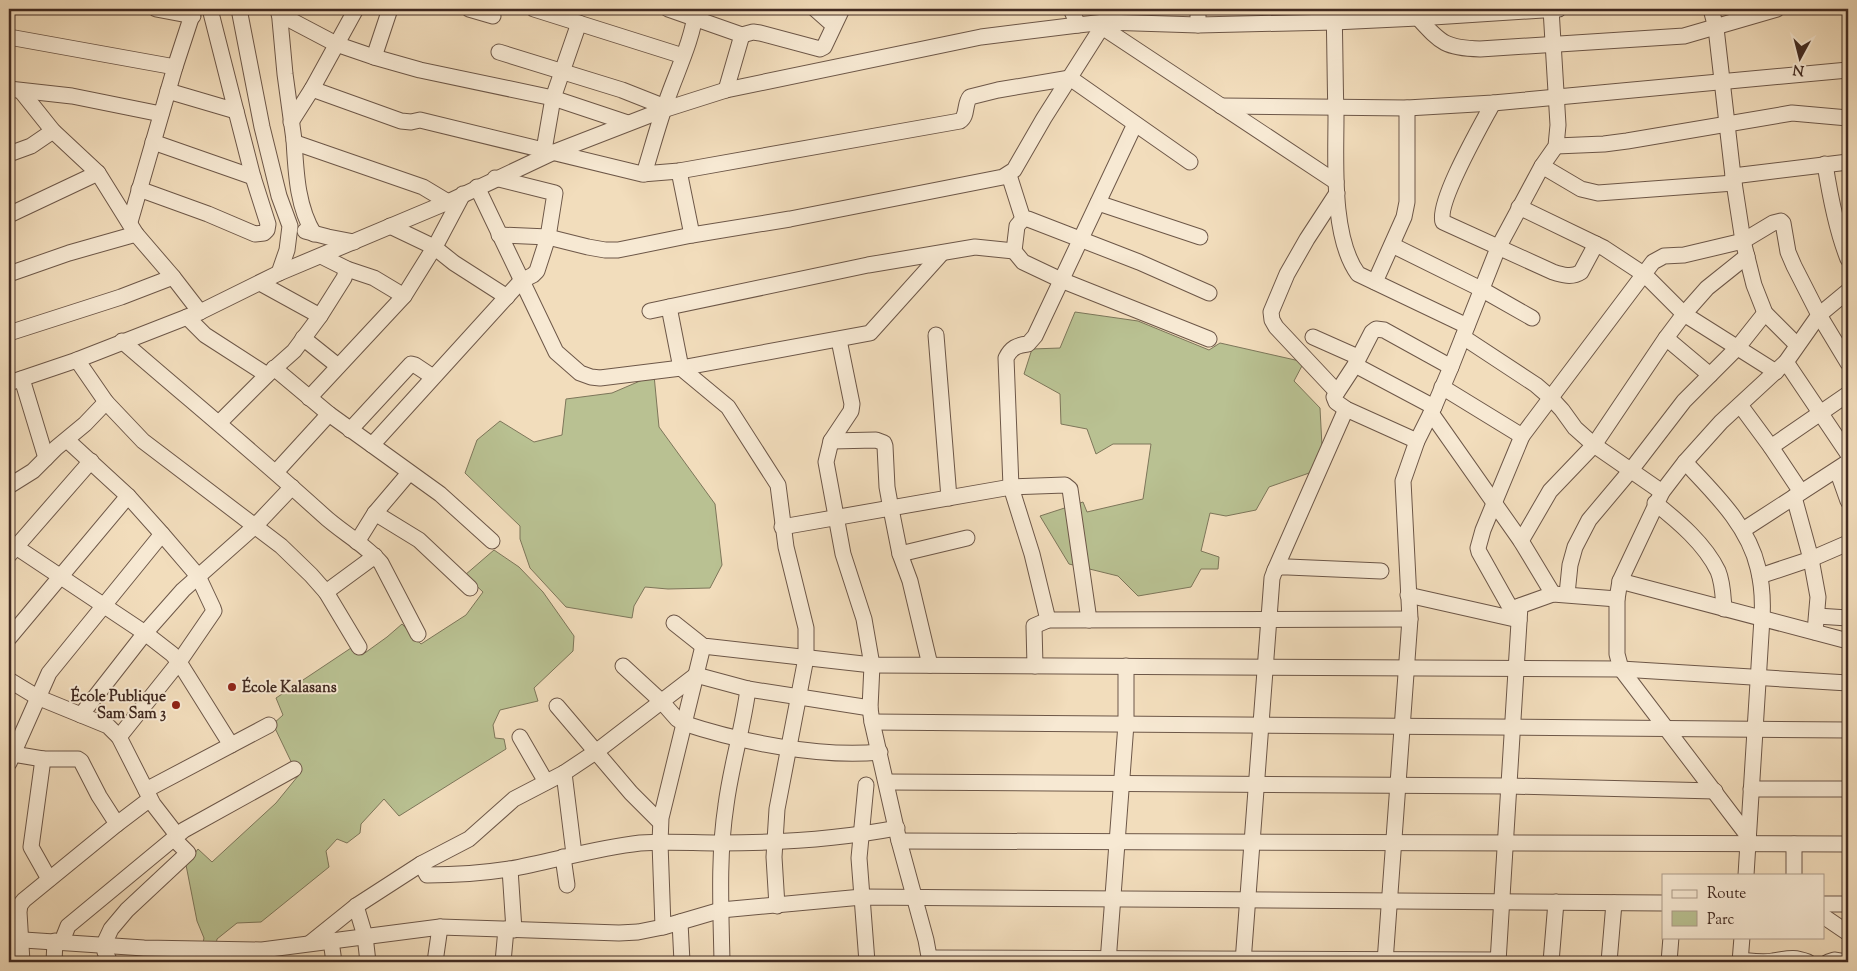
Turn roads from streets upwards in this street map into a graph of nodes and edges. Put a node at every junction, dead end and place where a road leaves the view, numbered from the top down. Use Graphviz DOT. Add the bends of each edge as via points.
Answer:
graph roads {
  1 [pos="156,9"];
  2 [pos="210,9"];
  3 [pos="239,9"];
  4 [pos="356,9"];
  5 [pos="390,9"];
  6 [pos="469,9"];
  7 [pos="534,9"];
  8 [pos="668,9"];
  9 [pos="815,9"];
  10 [pos="842,9"];
  11 [pos="1071,9"];
  12 [pos="1198,9"];
  13 [pos="1554,9"];
  14 [pos="1711,9"];
  15 [pos="1777,9"];
  16 [pos="279,11"];
  17 [pos="194,12"];
  18 [pos="695,13"];
  19 [pos="1334,15"];
  20 [pos="493,16"];
  21 [pos="1418,18"];
  22 [pos="579,22"];
  23 [pos="833,24"];
  24 [pos="1078,25"];
  25 [pos="1103,25"];
  26 [pos="1198,25"];
  27 [pos="1716,28"];
  28 [pos="742,35"];
  29 [pos="9,37"];
  30 [pos="336,44"];
  31 [pos="1553,44"];
  32 [pos="499,52"];
  33 [pos="683,56"];
  34 [pos="374,57"];
  35 [pos="174,67"];
  36 [pos="1848,70"];
  37 [pos="564,71"];
  38 [pos="1070,78"];
  39 [pos="1723,81"];
  40 [pos="168,90"];
  41 [pos="312,90"];
  42 [pos="726,90"];
  43 [pos="14,91"];
  44 [pos="553,98"];
  45 [pos="1556,98"];
  46 [pos="1492,103"];
  47 [pos="1221,106"];
  48 [pos="664,108"];
  49 [pos="1336,108"];
  50 [pos="1407,108"];
  51 [pos="236,111"];
  52 [pos="161,114"];
  53 [pos="1848,116"];
  54 [pos="291,122"];
  55 [pos="628,123"];
  56 [pos="1727,123"];
  57 [pos="1135,124"];
  58 [pos="53,131"];
  59 [pos="294,140"];
  60 [pos="153,142"];
  61 [pos="1556,146"];
  62 [pos="548,152"];
  63 [pos="9,154"];
  64 [pos="1190,162"];
  65 [pos="1848,162"];
  66 [pos="1825,164"];
  67 [pos="1542,166"];
  68 [pos="679,171"];
  69 [pos="98,173"];
  70 [pos="644,174"];
  71 [pos="1008,175"];
  72 [pos="253,177"];
  73 [pos="495,178"];
  74 [pos="1734,180"];
  75 [pos="476,187"];
  76 [pos="1336,188"];
  77 [pos="139,189"];
  78 [pos="463,194"];
  79 [pos="448,202"];
  80 [pos="1098,203"];
  81 [pos="1519,207"];
  82 [pos="9,215"];
  83 [pos="1023,218"];
  84 [pos="290,226"];
  85 [pos="390,226"];
  86 [pos="133,228"];
  87 [pos="314,234"];
  88 [pos="498,235"];
  89 [pos="692,235"];
  90 [pos="548,236"];
  91 [pos="1200,238"];
  92 [pos="1080,240"];
  93 [pos="354,242"];
  94 [pos="1596,244"];
  95 [pos="1392,245"];
  96 [pos="434,248"];
  97 [pos="1498,248"];
  98 [pos="1745,248"];
  99 [pos="1014,251"];
  100 [pos="942,253"];
  101 [pos="321,256"];
  102 [pos="1848,259"];
  103 [pos="347,269"];
  104 [pos="280,273"];
  105 [pos="9,274"];
  106 [pos="1645,275"];
  107 [pos="173,277"];
  108 [pos="1061,280"];
  109 [pos="521,281"];
  110 [pos="1375,282"];
  111 [pos="260,283"];
  112 [pos="1481,289"];
  113 [pos="1848,291"];
  114 [pos="1209,293"];
  115 [pos="404,296"];
  116 [pos="506,297"];
  117 [pos="669,307"];
  118 [pos="650,311"];
  119 [pos="1765,313"];
  120 [pos="193,314"];
  121 [pos="1684,314"];
  122 [pos="1819,315"];
  123 [pos="320,316"];
  124 [pos="1532,318"];
  125 [pos="1465,332"];
  126 [pos="9,333"];
  127 [pos="936,335"];
  128 [pos="1313,337"];
  129 [pos="303,338"];
  130 [pos="1666,338"];
  131 [pos="1209,339"];
  132 [pos="839,340"];
  133 [pos="122,341"];
  134 [pos="1797,345"];
  135 [pos="1738,347"];
  136 [pos="77,360"];
  137 [pos="1356,361"];
  138 [pos="1848,363"];
  139 [pos="338,366"];
  140 [pos="1451,367"];
  141 [pos="1781,367"];
  142 [pos="681,368"];
  143 [pos="270,371"];
  144 [pos="1710,376"];
  145 [pos="433,377"];
  146 [pos="15,381"];
  147 [pos="1442,387"];
  148 [pos="1337,392"];
  149 [pos="1848,394"];
  150 [pos="309,398"];
  151 [pos="1551,398"];
  152 [pos="106,402"];
  153 [pos="1740,405"];
  154 [pos="1346,409"];
  155 [pos="1433,410"];
  156 [pos="1821,413"];
  157 [pos="329,414"];
  158 [pos="219,422"];
  159 [pos="350,430"];
  160 [pos="1522,436"];
  161 [pos="67,440"];
  162 [pos="831,441"];
  163 [pos="1417,441"];
  164 [pos="372,445"];
  165 [pos="1594,445"];
  166 [pos="1771,447"];
  167 [pos="1848,454"];
  168 [pos="46,458"];
  169 [pos="91,461"];
  170 [pos="1685,462"];
  171 [pos="1843,466"];
  172 [pos="1631,470"];
  173 [pos="276,472"];
  174 [pos="409,472"];
  175 [pos="9,486"];
  176 [pos="292,487"];
  177 [pos="1011,487"];
  178 [pos="1798,494"];
  179 [pos="128,496"];
  180 [pos="1659,497"];
  181 [pos="949,498"];
  182 [pos="1848,501"];
  183 [pos="1494,502"];
  184 [pos="891,509"];
  185 [pos="375,513"];
  186 [pos="836,518"];
  187 [pos="255,526"];
  188 [pos="782,527"];
  189 [pos="1743,530"];
  190 [pos="162,534"];
  191 [pos="966,538"];
  192 [pos="492,541"];
  193 [pos="1521,541"];
  194 [pos="357,542"];
  195 [pos="1848,543"];
  196 [pos="12,551"];
  197 [pos="900,554"];
  198 [pos="375,556"];
  199 [pos="1811,559"];
  200 [pos="1275,570"];
  201 [pos="1381,570"];
  202 [pos="60,576"];
  203 [pos="198,576"];
  204 [pos="1760,576"];
  205 [pos="1620,581"];
  206 [pos="470,588"];
  207 [pos="326,592"];
  208 [pos="1560,594"];
  209 [pos="1408,595"];
  210 [pos="1616,600"];
  211 [pos="104,606"];
  212 [pos="1724,609"];
  213 [pos="1520,613"];
  214 [pos="1818,616"];
  215 [pos="1762,618"];
  216 [pos="1848,618"];
  217 [pos="1410,619"];
  218 [pos="1048,620"];
  219 [pos="1089,620"];
  220 [pos="1269,620"];
  221 [pos="674,623"];
  222 [pos="1815,632"];
  223 [pos="145,633"];
  224 [pos="418,634"];
  225 [pos="9,638"];
  226 [pos="1848,641"];
  227 [pos="704,646"];
  228 [pos="359,647"];
  229 [pos="806,658"];
  230 [pos="179,662"];
  231 [pos="872,665"];
  232 [pos="930,665"];
  233 [pos="623,666"];
  234 [pos="1035,666"];
  235 [pos="1126,666"];
  236 [pos="1265,667"];
  237 [pos="1406,668"];
  238 [pos="1516,669"];
  239 [pos="1621,669"];
  240 [pos="696,675"];
  241 [pos="1758,678"];
  242 [pos="9,680"];
  243 [pos="1848,683"];
  244 [pos="748,689"];
  245 [pos="38,698"];
  246 [pos="799,698"];
  247 [pos="662,702"];
  248 [pos="557,706"];
  249 [pos="81,715"];
  250 [pos="871,715"];
  251 [pos="684,723"];
  252 [pos="1126,724"];
  253 [pos="1261,724"];
  254 [pos="268,725"];
  255 [pos="1402,726"];
  256 [pos="1512,727"];
  257 [pos="1666,728"];
  258 [pos="1755,729"];
  259 [pos="1848,730"];
  260 [pos="119,737"];
  261 [pos="520,737"];
  262 [pos="740,738"];
  263 [pos="231,745"];
  264 [pos="790,748"];
  265 [pos="597,752"];
  266 [pos="880,752"];
  267 [pos="11,758"];
  268 [pos="43,759"];
  269 [pos="294,769"];
  270 [pos="564,773"];
  271 [pos="546,782"];
  272 [pos="887,782"];
  273 [pos="1122,783"];
  274 [pos="1257,784"];
  275 [pos="866,785"];
  276 [pos="1398,785"];
  277 [pos="1509,786"];
  278 [pos="1751,789"];
  279 [pos="1848,789"];
  280 [pos="1715,791"];
  281 [pos="148,795"];
  282 [pos="660,822"];
  283 [pos="117,824"];
  284 [pos="862,834"];
  285 [pos="898,835"];
  286 [pos="175,837"];
  287 [pos="1748,840"];
  288 [pos="775,841"];
  289 [pos="1118,842"];
  290 [pos="1252,842"];
  291 [pos="660,843"];
  292 [pos="721,843"];
  293 [pos="1394,843"];
  294 [pos="1505,843"];
  295 [pos="1794,844"];
  296 [pos="1848,844"];
  297 [pos="568,855"];
  298 [pos="421,864"];
  299 [pos="510,869"];
  300 [pos="1746,874"];
  301 [pos="1794,874"];
  302 [pos="49,879"];
  303 [pos="567,884"];
  304 [pos="862,897"];
  305 [pos="915,898"];
  306 [pos="1113,899"];
  307 [pos="1248,900"];
  308 [pos="1390,901"];
  309 [pos="1501,902"];
  310 [pos="1556,902"];
  311 [pos="1614,903"];
  312 [pos="1662,903"];
  313 [pos="1824,904"];
  314 [pos="1848,904"];
  315 [pos="356,906"];
  316 [pos="777,906"];
  317 [pos="721,910"];
  318 [pos="1824,917"];
  319 [pos="680,922"];
  320 [pos="440,926"];
  321 [pos="663,927"];
  322 [pos="510,929"];
  323 [pos="1848,933"];
  324 [pos="365,936"];
  325 [pos="1671,938"];
  326 [pos="1742,938"];
  327 [pos="15,939"];
  328 [pos="59,941"];
  329 [pos="331,941"];
  330 [pos="310,943"];
  331 [pos="104,944"];
  332 [pos="930,960"];
  333 [pos="1109,960"];
  334 [pos="1243,960"];
  335 [pos="1385,961"];
  336 [pos="1498,961"];
  337 [pos="1740,961"];
  338 [pos="22,962"];
  339 [pos="54,962"];
  340 [pos="110,962"];
  341 [pos="334,962"];
  342 [pos="368,962"];
  343 [pos="435,962"];
  344 [pos="503,962"];
  345 [pos="682,962"];
  346 [pos="722,962"];
  347 [pos="867,962"];
  348 [pos="1552,962"];
  349 [pos="1609,962"];
  350 [pos="1669,962"];
  351 [pos="1808,962"];
  352 [pos="1828,962"];
  353 [pos="1846,962"];
  1 -- 17 [label="street"];
  2 -- 51 [label="street"];
  3 -- 84 [label="street" via="262,126 279,196"];
  4 -- 30 [label="street"];
  5 -- 34 [label="street"];
  6 -- 20 [label="street"];
  7 -- 22 [label="street"];
  8 -- 18 [label="street"];
  9 -- 23 [label="street"];
  10 -- 23 [label="street"];
  11 -- 24 [label="street"];
  12 -- 26 [label="street"];
  13 -- 21 [label="street"];
  13 -- 31 [label="street"];
  14 -- 27 [label="street"];
  15 -- 27 [label="street"];
  16 -- 30 [label="street"];
  16 -- 54 [label="street"];
  17 -- 35 [label="street"];
  18 -- 28 [label="street"];
  18 -- 33 [label="street"];
  19 -- 21 [label="street"];
  19 -- 26 [label="street"];
  19 -- 49 [label="street"];
  21 -- 31 [label="street" via="1437,39 1461,48"];
  22 -- 33 [label="street"];
  22 -- 37 [label="street"];
  23 -- 28 [label="street" via="824,48 820,49 760,33"];
  24 -- 25 [label="street"];
  24 -- 42 [label="street" via="980,37"];
  25 -- 26 [label="street"];
  25 -- 38 [label="street"];
  25 -- 47 [label="street"];
  27 -- 31 [label="street" via="1684,36"];
  27 -- 39 [label="street"];
  28 -- 42 [label="street"];
  29 -- 35 [label="street"];
  30 -- 34 [label="street"];
  30 -- 41 [label="street"];
  31 -- 45 [label="street"];
  32 -- 37 [label="street"];
  33 -- 48 [label="street"];
  34 -- 44 [label="street"];
  35 -- 40 [label="street"];
  36 -- 39 [label="street"];
  37 -- 44 [label="street"];
  37 -- 48 [label="street"];
  38 -- 57 [label="street"];
  38 -- 68 [label="street" via="970,97 960,121"];
  38 -- 71 [label="street"];
  39 -- 45 [label="street"];
  39 -- 56 [label="street"];
  40 -- 51 [label="street"];
  40 -- 52 [label="street"];
  41 -- 54 [label="street"];
  41 -- 62 [label="street" via="400,121 420,120"];
  42 -- 48 [label="street"];
  43 -- 52 [label="street" via="72,96"];
  43 -- 58 [label="street"];
  44 -- 55 [label="street"];
  44 -- 62 [label="street"];
  45 -- 46 [label="street"];
  45 -- 61 [label="street"];
  46 -- 50 [label="street"];
  46 -- 97 [label="street" via="1451,186 1442,216 1443,222"];
  47 -- 49 [label="street"];
  47 -- 76 [label="street"];
  48 -- 55 [label="street"];
  48 -- 70 [label="street"];
  49 -- 50 [label="street"];
  49 -- 76 [label="street"];
  50 -- 95 [label="street" via="1407,202"];
  51 -- 72 [label="street"];
  52 -- 60 [label="street"];
  53 -- 56 [label="street" via="1792,113"];
  54 -- 59 [label="street"];
  55 -- 62 [label="street"];
  56 -- 61 [label="street" via="1612,143"];
  56 -- 74 [label="street"];
  57 -- 64 [label="street"];
  57 -- 80 [label="street"];
  58 -- 63 [label="street" via="31,146"];
  58 -- 69 [label="street"];
  59 -- 79 [label="street" via="423,186"];
  59 -- 87 [label="street" via="298,186 304,214"];
  60 -- 72 [label="street"];
  60 -- 77 [label="street"];
  61 -- 67 [label="street"];
  62 -- 70 [label="street"];
  62 -- 73 [label="street"];
  65 -- 66 [label="street"];
  66 -- 74 [label="street"];
  66 -- 102 [label="street"];
  67 -- 74 [label="street" via="1580,189 1598,193"];
  67 -- 81 [label="street"];
  68 -- 70 [label="street"];
  68 -- 89 [label="street"];
  69 -- 82 [label="street"];
  69 -- 86 [label="street"];
  71 -- 83 [label="street"];
  71 -- 89 [label="street" via="790,219"];
  72 -- 77 [label="street" via="268,224 264,233 254,234"];
  73 -- 75 [label="street"];
  73 -- 90 [label="street" via="554,192"];
  74 -- 98 [label="street"];
  75 -- 78 [label="street"];
  75 -- 88 [label="street"];
  76 -- 110 [label="street" via="1343,241 1349,259 1358,274"];
  76 -- 148 [label="street" via="1287,274 1271,312 1276,327"];
  77 -- 86 [label="street"];
  78 -- 79 [label="street"];
  78 -- 96 [label="street"];
  79 -- 85 [label="street"];
  80 -- 91 [label="street"];
  80 -- 92 [label="street"];
  81 -- 94 [label="street"];
  81 -- 97 [label="street"];
  83 -- 92 [label="street"];
  83 -- 99 [label="street" via="1017,226"];
  84 -- 87 [label="street"];
  84 -- 104 [label="street"];
  85 -- 93 [label="street"];
  85 -- 96 [label="street"];
  86 -- 105 [label="street"];
  86 -- 107 [label="street"];
  87 -- 93 [label="street"];
  88 -- 90 [label="street"];
  88 -- 109 [label="street"];
  89 -- 90 [label="street" via="612,250"];
  90 -- 109 [label="street" via="537,271"];
  92 -- 108 [label="street"];
  92 -- 114 [label="street"];
  93 -- 101 [label="street"];
  94 -- 97 [label="street" via="1581,272 1570,276"];
  94 -- 106 [label="street"];
  95 -- 110 [label="street"];
  95 -- 112 [label="street"];
  96 -- 115 [label="street"];
  96 -- 116 [label="street"];
  97 -- 112 [label="street"];
  98 -- 106 [label="street" via="1664,256 1653,262"];
  98 -- 119 [label="street"];
  98 -- 121 [label="street"];
  98 -- 122 [label="street" via="1779,220 1783,223 1791,259"];
  99 -- 100 [label="street" via="975,247"];
  99 -- 108 [label="street" via="1023,262"];
  100 -- 117 [label="street" via="868,265"];
  100 -- 132 [label="street" via="870,333"];
  101 -- 103 [label="street"];
  101 -- 104 [label="street"];
  103 -- 115 [label="street" via="374,278"];
  103 -- 123 [label="street"];
  104 -- 111 [label="street"];
  106 -- 121 [label="street"];
  106 -- 151 [label="street"];
  107 -- 120 [label="street"];
  107 -- 126 [label="street"];
  108 -- 131 [label="street"];
  108 -- 177 [label="street" via="1035,336 1028,344 1010,350 1006,358"];
  109 -- 116 [label="street"];
  109 -- 142 [label="street" via="556,352 580,373 600,378"];
  110 -- 125 [label="street"];
  111 -- 120 [label="street"];
  111 -- 123 [label="street"];
  112 -- 124 [label="street"];
  112 -- 125 [label="street"];
  113 -- 122 [label="street"];
  115 -- 139 [label="street"];
  116 -- 145 [label="street"];
  117 -- 118 [label="street"];
  117 -- 142 [label="street"];
  119 -- 134 [label="street"];
  119 -- 135 [label="street"];
  120 -- 133 [label="street"];
  120 -- 143 [label="street" via="205,335"];
  121 -- 130 [label="street"];
  121 -- 135 [label="street"];
  122 -- 134 [label="street"];
  122 -- 138 [label="street"];
  123 -- 129 [label="street"];
  125 -- 140 [label="street"];
  125 -- 151 [label="street"];
  127 -- 181 [label="street"];
  128 -- 137 [label="street"];
  129 -- 139 [label="street"];
  129 -- 143 [label="street" via="294,351"];
  130 -- 144 [label="street"];
  130 -- 165 [label="street"];
  132 -- 142 [label="street"];
  132 -- 162 [label="street" via="852,404 851,411"];
  133 -- 136 [label="street"];
  133 -- 158 [label="street"];
  134 -- 141 [label="street"];
  135 -- 141 [label="street"];
  135 -- 144 [label="street"];
  136 -- 146 [label="street"];
  136 -- 152 [label="street"];
  137 -- 140 [label="street" via="1372,332 1381,329"];
  137 -- 148 [label="street"];
  137 -- 155 [label="street"];
  139 -- 150 [label="street"];
  140 -- 147 [label="street"];
  141 -- 153 [label="street"];
  141 -- 156 [label="street"];
  142 -- 188 [label="street" via="728,407 778,485"];
  143 -- 150 [label="street"];
  143 -- 158 [label="street"];
  144 -- 172 [label="street" via="1684,401"];
  145 -- 159 [label="street" via="411,364"];
  145 -- 164 [label="street"];
  146 -- 168 [label="street"];
  147 -- 155 [label="street"];
  147 -- 160 [label="street"];
  148 -- 154 [label="street" via="1336,402"];
  149 -- 156 [label="street"];
  150 -- 157 [label="street"];
  151 -- 160 [label="street"];
  151 -- 165 [label="street" via="1575,428"];
  152 -- 161 [label="street"];
  152 -- 187 [label="street" via="143,441"];
  153 -- 166 [label="street"];
  153 -- 170 [label="street"];
  154 -- 163 [label="street"];
  154 -- 200 [label="street"];
  155 -- 163 [label="street"];
  155 -- 183 [label="street"];
  156 -- 166 [label="street"];
  156 -- 167 [label="street"];
  157 -- 159 [label="street"];
  157 -- 173 [label="street"];
  158 -- 173 [label="street"];
  159 -- 164 [label="street"];
  160 -- 183 [label="street"];
  161 -- 168 [label="street"];
  161 -- 169 [label="street"];
  162 -- 184 [label="street" via="876,440 884,443"];
  162 -- 186 [label="street" via="826,462"];
  163 -- 209 [label="street" via="1403,481"];
  164 -- 174 [label="street"];
  165 -- 172 [label="street"];
  165 -- 193 [label="street" via="1550,491"];
  166 -- 178 [label="street"];
  168 -- 175 [label="street" via="33,471"];
  169 -- 179 [label="street"];
  169 -- 196 [label="street"];
  170 -- 180 [label="street"];
  170 -- 189 [label="street"];
  171 -- 178 [label="street"];
  171 -- 182 [label="street"];
  172 -- 180 [label="street"];
  172 -- 208 [label="street" via="1589,520 1579,537"];
  173 -- 176 [label="street"];
  174 -- 185 [label="street"];
  174 -- 192 [label="street" via="440,494"];
  176 -- 187 [label="street"];
  176 -- 194 [label="street" via="336,528"];
  177 -- 181 [label="street"];
  177 -- 218 [label="street"];
  177 -- 219 [label="street" via="1065,485 1070,489"];
  178 -- 189 [label="street"];
  178 -- 199 [label="street"];
  179 -- 190 [label="street"];
  179 -- 202 [label="street"];
  180 -- 205 [label="street"];
  180 -- 212 [label="street" via="1712,561 1721,580"];
  181 -- 184 [label="street"];
  183 -- 193 [label="street"];
  183 -- 213 [label="street" via="1480,539 1479,552 1511,609"];
  184 -- 186 [label="street"];
  184 -- 197 [label="street"];
  185 -- 194 [label="street"];
  185 -- 206 [label="street" via="425,544"];
  186 -- 188 [label="street"];
  186 -- 231 [label="street" via="847,568 864,619"];
  187 -- 203 [label="street"];
  187 -- 207 [label="street" via="295,559"];
  188 -- 229 [label="street" via="804,619"];
  189 -- 204 [label="street"];
  190 -- 203 [label="street"];
  190 -- 211 [label="street"];
  191 -- 197 [label="street"];
  193 -- 208 [label="street"];
  194 -- 198 [label="street"];
  195 -- 199 [label="street"];
  196 -- 202 [label="street"];
  197 -- 232 [label="street" via="910,581"];
  198 -- 207 [label="street"];
  198 -- 224 [label="street"];
  199 -- 204 [label="street"];
  199 -- 214 [label="street"];
  200 -- 201 [label="street" via="1288,567"];
  200 -- 220 [label="street"];
  202 -- 211 [label="street"];
  202 -- 225 [label="street"];
  203 -- 223 [label="street"];
  203 -- 230 [label="street" via="214,611"];
  204 -- 215 [label="street"];
  205 -- 210 [label="street"];
  205 -- 212 [label="street"];
  207 -- 228 [label="street"];
  208 -- 210 [label="street"];
  208 -- 213 [label="street"];
  209 -- 213 [label="street"];
  209 -- 217 [label="street"];
  210 -- 239 [label="street" via="1617,654"];
  211 -- 223 [label="street"];
  211 -- 245 [label="street" via="49,673"];
  212 -- 215 [label="street"];
  213 -- 238 [label="street"];
  214 -- 216 [label="street"];
  214 -- 222 [label="street"];
  215 -- 222 [label="street"];
  215 -- 241 [label="street"];
  217 -- 220 [label="street"];
  217 -- 237 [label="street"];
  218 -- 219 [label="street"];
  218 -- 234 [label="street" via="1034,626"];
  219 -- 220 [label="street"];
  220 -- 236 [label="street"];
  221 -- 227 [label="street"];
  222 -- 226 [label="street"];
  223 -- 230 [label="street"];
  223 -- 249 [label="street"];
  227 -- 229 [label="street"];
  227 -- 240 [label="street"];
  229 -- 231 [label="street"];
  229 -- 246 [label="street"];
  230 -- 260 [label="street"];
  230 -- 263 [label="street"];
  231 -- 232 [label="street"];
  231 -- 250 [label="street"];
  232 -- 234 [label="street"];
  233 -- 247 [label="street"];
  234 -- 235 [label="street"];
  235 -- 236 [label="street"];
  235 -- 252 [label="street"];
  236 -- 237 [label="street"];
  236 -- 253 [label="street"];
  237 -- 238 [label="street"];
  237 -- 255 [label="street"];
  238 -- 239 [label="street"];
  238 -- 256 [label="street"];
  239 -- 241 [label="street"];
  239 -- 257 [label="street"];
  240 -- 244 [label="street"];
  240 -- 247 [label="street"];
  240 -- 251 [label="street"];
  241 -- 243 [label="street"];
  241 -- 258 [label="street"];
  242 -- 245 [label="street"];
  244 -- 246 [label="street"];
  244 -- 262 [label="street"];
  245 -- 249 [label="street"];
  245 -- 267 [label="street"];
  246 -- 250 [label="street"];
  246 -- 264 [label="street"];
  247 -- 251 [label="street"];
  247 -- 265 [label="street"];
  248 -- 265 [label="street"];
  249 -- 260 [label="street" via="108,726"];
  250 -- 252 [label="street"];
  250 -- 266 [label="street"];
  251 -- 262 [label="street"];
  251 -- 282 [label="street"];
  252 -- 253 [label="street"];
  252 -- 273 [label="street"];
  253 -- 255 [label="street"];
  253 -- 274 [label="street"];
  254 -- 263 [label="street"];
  255 -- 256 [label="street"];
  255 -- 276 [label="street"];
  256 -- 257 [label="street"];
  256 -- 277 [label="street"];
  257 -- 258 [label="street"];
  257 -- 280 [label="street"];
  258 -- 259 [label="street"];
  258 -- 278 [label="street"];
  260 -- 281 [label="street"];
  261 -- 271 [label="street"];
  262 -- 264 [label="street"];
  262 -- 292 [label="street"];
  263 -- 281 [label="street"];
  264 -- 266 [label="street" via="851,754"];
  264 -- 288 [label="street" via="777,809"];
  265 -- 270 [label="street"];
  265 -- 282 [label="street"];
  266 -- 272 [label="street"];
  267 -- 268 [label="street"];
  268 -- 283 [label="street" via="81,760"];
  268 -- 302 [label="street" via="31,847"];
  269 -- 286 [label="street"];
  270 -- 271 [label="street"];
  270 -- 297 [label="street"];
  271 -- 298 [label="street" via="506,805 469,839"];
  272 -- 273 [label="street"];
  272 -- 285 [label="street"];
  273 -- 274 [label="street"];
  273 -- 289 [label="street"];
  274 -- 276 [label="street"];
  274 -- 290 [label="street"];
  275 -- 284 [label="street"];
  276 -- 277 [label="street"];
  276 -- 293 [label="street"];
  277 -- 280 [label="street"];
  277 -- 294 [label="street"];
  278 -- 279 [label="street"];
  278 -- 287 [label="street"];
  280 -- 287 [label="street"];
  281 -- 283 [label="street"];
  281 -- 286 [label="street"];
  282 -- 291 [label="street"];
  283 -- 302 [label="street"];
  284 -- 285 [label="street"];
  284 -- 288 [label="street"];
  284 -- 304 [label="street" via="859,858"];
  285 -- 289 [label="street"];
  285 -- 305 [label="street"];
  286 -- 328 [label="street" via="68,926"];
  286 -- 331 [label="street" via="187,851 186,856 127,910"];
  287 -- 294 [label="street"];
  287 -- 295 [label="street"];
  287 -- 300 [label="street"];
  288 -- 292 [label="street"];
  288 -- 316 [label="street"];
  289 -- 290 [label="street"];
  289 -- 306 [label="street"];
  290 -- 293 [label="street"];
  290 -- 307 [label="street"];
  291 -- 292 [label="street"];
  291 -- 297 [label="street"];
  291 -- 321 [label="street"];
  292 -- 317 [label="street"];
  293 -- 294 [label="street"];
  293 -- 308 [label="street"];
  294 -- 309 [label="street"];
  295 -- 296 [label="street"];
  295 -- 301 [label="street"];
  297 -- 299 [label="street"];
  297 -- 303 [label="street"];
  298 -- 299 [label="street" via="428,875"];
  298 -- 315 [label="street"];
  299 -- 322 [label="street"];
  302 -- 327 [label="street" via="20,905"];
  304 -- 305 [label="street"];
  304 -- 316 [label="street"];
  304 -- 347 [label="street"];
  305 -- 306 [label="street"];
  305 -- 332 [label="street"];
  306 -- 307 [label="street"];
  306 -- 333 [label="street"];
  307 -- 308 [label="street"];
  307 -- 334 [label="street"];
  308 -- 309 [label="street"];
  308 -- 335 [label="street"];
  309 -- 310 [label="street"];
  309 -- 336 [label="street"];
  310 -- 311 [label="street"];
  310 -- 348 [label="street"];
  311 -- 312 [label="street"];
  311 -- 349 [label="street"];
  313 -- 314 [label="street"];
  315 -- 324 [label="street"];
  315 -- 330 [label="street"];
  316 -- 317 [label="street"];
  317 -- 319 [label="street"];
  317 -- 346 [label="street"];
  318 -- 323 [label="street"];
  319 -- 321 [label="street"];
  319 -- 345 [label="street"];
  320 -- 322 [label="street"];
  320 -- 324 [label="street"];
  320 -- 343 [label="street"];
  321 -- 322 [label="street" via="619,933"];
  322 -- 344 [label="street"];
  324 -- 329 [label="street"];
  324 -- 342 [label="street"];
  325 -- 350 [label="street"];
  326 -- 337 [label="street"];
  327 -- 328 [label="street"];
  327 -- 338 [label="street"];
  328 -- 331 [label="street"];
  328 -- 339 [label="street"];
  329 -- 330 [label="street"];
  329 -- 341 [label="street"];
  330 -- 331 [label="street" via="262,950"];
  331 -- 340 [label="street"];
  332 -- 333 [label="street"];
  333 -- 334 [label="street"];
  334 -- 335 [label="street"];
  335 -- 336 [label="street"];
  337 -- 351 [label="street" via="1795,958"];
  352 -- 353 [label="street"];
}
